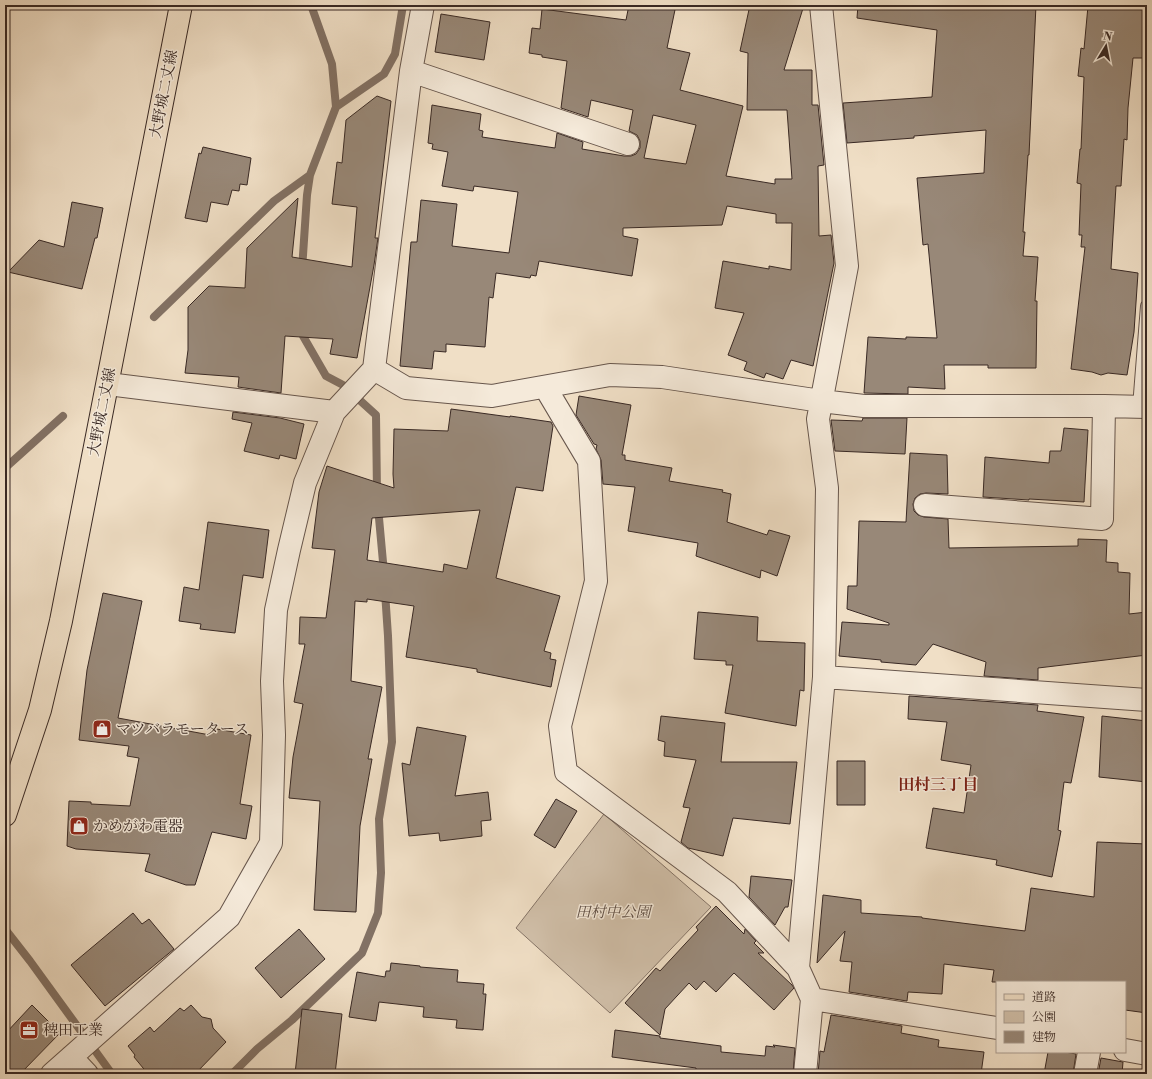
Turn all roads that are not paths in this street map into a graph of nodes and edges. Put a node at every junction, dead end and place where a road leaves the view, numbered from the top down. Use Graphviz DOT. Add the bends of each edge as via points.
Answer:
graph roads {
  1 [pos="182,5"];
  2 [pos="423,5"];
  3 [pos="821,5"];
  4 [pos="411,71"];
  5 [pos="628,144"];
  6 [pos="1147,306"];
  7 [pos="374,369"];
  8 [pos="108,384"];
  9 [pos="545,387"];
  10 [pos="821,401"];
  11 [pos="1104,406"];
  12 [pos="1143,407"];
  13 [pos="334,412"];
  14 [pos="925,505"];
  15 [pos="824,677"];
  16 [pos="1147,700"];
  17 [pos="5,815"];
  18 [pos="798,968"];
  19 [pos="812,999"];
  20 [pos="996,1028"];
  21 [pos="1126,1050"];
  22 [pos="1089,1053"];
  23 [pos="1147,1054"];
  24 [pos="71,1057"];
  25 [pos="52,1074"];
  26 [pos="87,1074"];
  27 [pos="805,1074"];
  28 [pos="1085,1074"];
  1 -- 8 [label="main road, 大野城二丈線"];
  2 -- 4 [label="street"];
  3 -- 10 [label="street" via="848,266"];
  4 -- 5 [label="street"];
  4 -- 7 [label="street"];
  6 -- 12 [label="lane"];
  7 -- 9 [label="street" via="406,388 492,396"];
  7 -- 13 [label="street"];
  8 -- 13 [label="street"];
  8 -- 17 [label="main road, 大野城二丈線" via="42,703"];
  9 -- 10 [label="street" via="610,375 662,377"];
  9 -- 18 [label="street" via="589,461 596,573 560,726 566,772 727,892"];
  10 -- 11 [label="street" via="864,406"];
  10 -- 15 [label="street" via="818,419 827,488"];
  11 -- 12 [label="street"];
  11 -- 14 [label="street" via="1102,519"];
  13 -- 24 [label="street" via="305,482 276,610 272,681 274,735 271,843 229,917"];
  15 -- 16 [label="street"];
  15 -- 18 [label="street"];
  18 -- 19 [label="street"];
  19 -- 20 [label="street"];
  19 -- 27 [label="street"];
  21 -- 23 [label="street"];
  22 -- 28 [label="street"];
  24 -- 25 [label="street"];
  24 -- 26 [label="street"];
}
